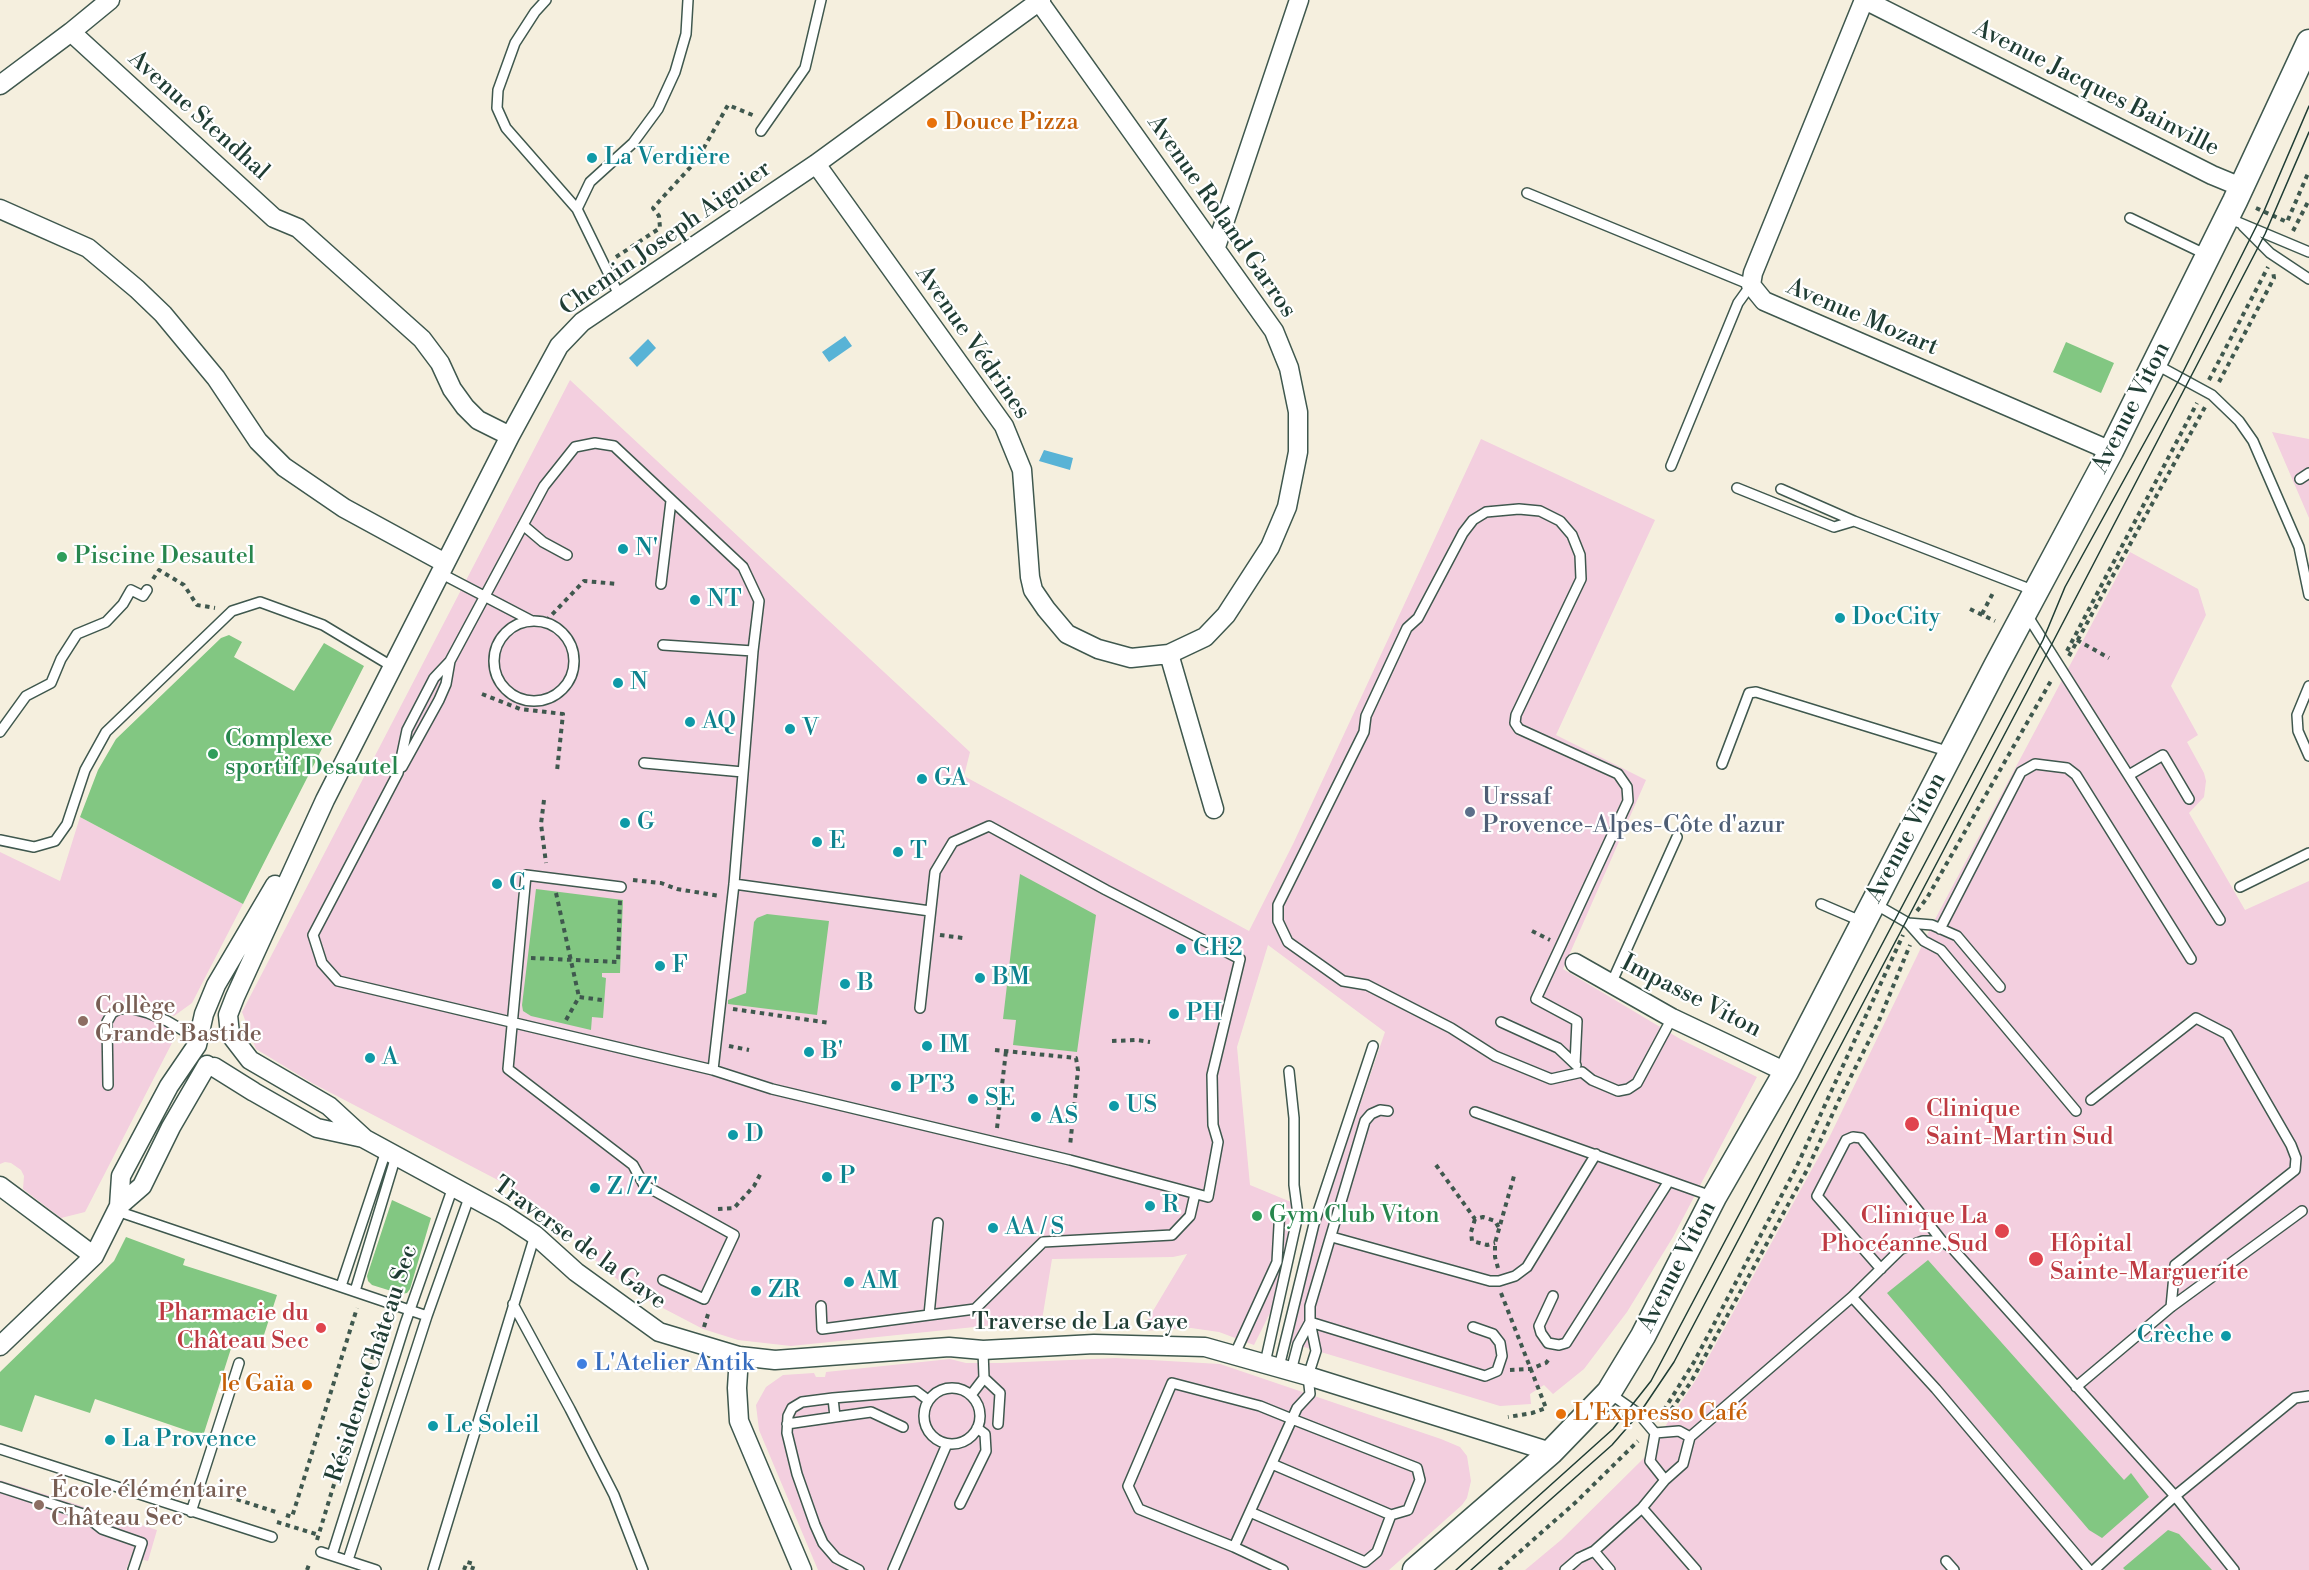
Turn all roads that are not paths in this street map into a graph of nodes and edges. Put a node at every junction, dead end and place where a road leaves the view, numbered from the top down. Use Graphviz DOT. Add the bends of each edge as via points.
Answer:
graph roads {
  1 [pos="110,0"];
  2 [pos="546,0"];
  3 [pos="688,0"];
  4 [pos="821,0"];
  5 [pos="1299,0"];
  6 [pos="1864,0"];
  7 [pos="1039,1"];
  8 [pos="71,32"];
  9 [pos="2309,42"];
  10 [pos="0,85"];
  11 [pos="761,131"];
  12 [pos="816,164"];
  13 [pos="1527,193"];
  14 [pos="2236,207"];
  15 [pos="0,209"];
  16 [pos="577,209"];
  17 [pos="2130,218"];
  18 [pos="1216,247"];
  19 [pos="2309,252"];
  20 [pos="2209,256"];
  21 [pos="2309,279"];
  22 [pos="1751,285"];
  23 [pos="620,297"];
  24 [pos="2155,364"];
  25 [pos="510,436"];
  26 [pos="2111,452"];
  27 [pos="1671,466"];
  28 [pos="2309,473"];
  29 [pos="2300,479"];
  30 [pos="1737,488"];
  31 [pos="1781,489"];
  32 [pos="671,501"];
  33 [pos="1854,521"];
  34 [pos="523,525"];
  35 [pos="567,555"];
  36 [pos="443,568"];
  37 [pos="661,584"];
  38 [pos="147,590"];
  39 [pos="2309,596"];
  40 [pos="484,597"];
  41 [pos="2031,602"];
  42 [pos="530,620"];
  43 [pos="663,645"];
  44 [pos="753,651"];
  45 [pos="1169,654"];
  46 [pos="450,661"];
  47 [pos="393,667"];
  48 [pos="2309,686"];
  49 [pos="0,732"];
  50 [pos="1953,753"];
  51 [pos="2309,756"];
  52 [pos="644,763"];
  53 [pos="1722,764"];
  54 [pos="742,772"];
  55 [pos="398,773"];
  56 [pos="2129,775"];
  57 [pos="2189,799"];
  58 [pos="325,800"];
  59 [pos="1214,809"];
  60 [pos="1677,837"];
  61 [pos="0,840"];
  62 [pos="2309,853"];
  63 [pos="734,884"];
  64 [pos="621,887"];
  65 [pos="2240,887"];
  66 [pos="1821,904"];
  67 [pos="930,911"];
  68 [pos="1868,912"];
  69 [pos="2220,920"];
  70 [pos="1908,923"];
  71 [pos="1940,929"];
  72 [pos="2191,959"];
  73 [pos="1575,963"];
  74 [pos="1611,984"];
  75 [pos="2000,987"];
  76 [pos="920,1008"];
  77 [pos="1672,1018"];
  78 [pos="1501,1022"];
  79 [pos="513,1023"];
  80 [pos="232,1038"];
  81 [pos="198,1040"];
  82 [pos="1373,1046"];
  83 [pos="211,1066"];
  84 [pos="1578,1068"];
  85 [pos="713,1070"];
  86 [pos="1289,1071"];
  87 [pos="1785,1072"];
  88 [pos="108,1085"];
  89 [pos="2091,1100"];
  90 [pos="1388,1111"];
  91 [pos="2076,1111"];
  92 [pos="1475,1112"];
  93 [pos="365,1139"];
  94 [pos="391,1154"];
  95 [pos="1596,1154"];
  96 [pos="1669,1181"];
  97 [pos="0,1186"];
  98 [pos="453,1187"];
  99 [pos="1195,1194"];
  100 [pos="470,1195"];
  101 [pos="1714,1197"];
  102 [pos="118,1208"];
  103 [pos="1280,1208"];
  104 [pos="2302,1210"];
  105 [pos="938,1223"];
  106 [pos="535,1235"];
  107 [pos="1332,1237"];
  108 [pos="1942,1240"];
  109 [pos="94,1256"];
  110 [pos="1881,1269"];
  111 [pos="663,1280"];
  112 [pos="341,1286"];
  113 [pos="355,1291"];
  114 [pos="1553,1296"];
  115 [pos="1852,1297"];
  116 [pos="513,1304"];
  117 [pos="821,1306"];
  118 [pos="2171,1307"];
  119 [pos="410,1310"];
  120 [pos="929,1315"];
  121 [pos="427,1316"];
  122 [pos="1311,1323"];
  123 [pos="1473,1328"];
  124 [pos="0,1346"];
  125 [pos="983,1350"];
  126 [pos="739,1356"];
  127 [pos="1234,1356"];
  128 [pos="239,1363"];
  129 [pos="1286,1370"];
  130 [pos="984,1378"];
  131 [pos="2076,1387"];
  132 [pos="1609,1392"];
  133 [pos="971,1395"];
  134 [pos="2309,1396"];
  135 [pos="833,1398"];
  136 [pos="928,1400"];
  137 [pos="835,1417"];
  138 [pos="1293,1419"];
  139 [pos="998,1424"];
  140 [pos="787,1425"];
  141 [pos="903,1427"];
  142 [pos="977,1428"];
  143 [pos="1653,1430"];
  144 [pos="1690,1437"];
  145 [pos="947,1444"];
  146 [pos="0,1449"];
  147 [pos="1551,1452"];
  148 [pos="1272,1464"];
  149 [pos="1665,1480"];
  150 [pos="0,1487"];
  151 [pos="2175,1496"];
  152 [pos="960,1504"];
  153 [pos="1642,1508"];
  154 [pos="191,1512"];
  155 [pos="1250,1512"];
  156 [pos="1391,1515"];
  157 [pos="272,1537"];
  158 [pos="1234,1547"];
  159 [pos="1594,1551"];
  160 [pos="321,1552"];
  161 [pos="332,1555"];
  162 [pos="348,1560"];
  163 [pos="1946,1561"];
  164 [pos="1365,1562"];
  165 [pos="799,1569"];
  166 [pos="133,1570"];
  167 [pos="376,1570"];
  168 [pos="434,1570"];
  169 [pos="643,1570"];
  170 [pos="859,1570"];
  171 [pos="893,1570"];
  172 [pos="1283,1570"];
  173 [pos="1356,1570"];
  174 [pos="1415,1570"];
  175 [pos="1565,1570"];
  176 [pos="1610,1570"];
  177 [pos="1696,1570"];
  178 [pos="1954,1570"];
  179 [pos="2092,1570"];
  180 [pos="2234,1570"];
  1 -- 8 [label="street"];
  2 -- 16 [label="lane" via="515,43 498,90 497,108 506,128"];
  3 -- 16 [label="lane" via="686,34 658,109 633,142 591,182"];
  4 -- 11 [label="lane" via="806,68"];
  5 -- 18 [label="street"];
  6 -- 14 [label="street, Avenue Jacques Bainville" via="2212,175"];
  6 -- 22 [label="street, Avenue Mozart"];
  7 -- 12 [label="street, Chemin Joseph Aiguier"];
  7 -- 18 [label="street, Avenue Roland Garros"];
  8 -- 10 [label="street"];
  8 -- 25 [label="street, Avenue Stendhal" via="274,218 297,228 422,339 465,407 478,420"];
  9 -- 14 [label="street, Avenue Viton"];
  12 -- 23 [label="street, Chemin Joseph Aiguier"];
  12 -- 45 [label="street, Avenue Védrines" via="1004,426 1022,470 1030,577 1033,590 1046,609 1067,634 1098,649 1131,658"];
  13 -- 22 [label="lane"];
  14 -- 19 [label="lane" via="2281,242"];
  14 -- 20 [label="street, Avenue Viton"];
  14 -- 21 [label="lane" via="2270,253"];
  15 -- 36 [label="street" via="88,249 163,314 216,378 258,441 284,466"];
  16 -- 23 [label="lane"];
  17 -- 20 [label="lane"];
  18 -- 45 [label="street, Avenue Roland Garros" via="1274,331 1289,368 1298,412 1298,452 1287,507 1270,547 1226,615 1205,637"];
  20 -- 24 [label="street, Avenue Viton"];
  22 -- 26 [label="street, Avenue Mozart" via="1764,302"];
  22 -- 27 [label="lane" via="1738,303"];
  23 -- 25 [label="street, Chemin Joseph Aiguier" via="582,322 559,346"];
  24 -- 26 [label="street, Avenue Viton"];
  24 -- 39 [label="lane" via="2207,393 2240,421 2253,441 2299,547"];
  25 -- 36 [label="street, Chemin Joseph Aiguier"];
  26 -- 41 [label="street, Avenue Viton"];
  28 -- 29 [label="lane"];
  30 -- 33 [label="lane" via="1834,527"];
  31 -- 33 [label="lane"];
  32 -- 34 [label="lane" via="614,446 595,443 575,447 544,486"];
  32 -- 37 [label="lane"];
  32 -- 44 [label="lane" via="743,567 759,601"];
  33 -- 41 [label="lane"];
  34 -- 35 [label="lane"];
  34 -- 40 [label="lane"];
  36 -- 40 [label="lane"];
  36 -- 47 [label="street, Chemin Joseph Aiguier"];
  38 -- 49 [label="lane" via="143,596 131,590 106,622 76,634 51,683 26,696"];
  40 -- 42 [label="lane"];
  40 -- 46 [label="lane"];
  41 -- 50 [label="street, Avenue Viton"];
  41 -- 56 [label="lane" via="2060,668"];
  42 -- 42 [label="lane" via="514,625 502,636 495,651 494,668 510,693 522,700 537,701 550,698 571,679 574,651 558,628 546,621"];
  43 -- 44 [label="lane"];
  44 -- 54 [label="lane"];
  45 -- 59 [label="street"];
  46 -- 55 [label="lane" via="439,700"];
  46 -- 55 [label="lane" via="434,678 407,730"];
  47 -- 58 [label="street, Chemin Joseph Aiguier"];
  47 -- 61 [label="lane" via="323,625 260,602 232,611 106,732 85,770 67,824 55,841 34,848"];
  48 -- 51 [label="lane" via="2297,714 2298,731"];
  50 -- 53 [label="lane" via="1756,692 1749,693"];
  50 -- 68 [label="street, Avenue Viton"];
  52 -- 54 [label="lane"];
  54 -- 63 [label="lane"];
  55 -- 79 [label="lane" via="313,935 322,963 338,981"];
  56 -- 57 [label="lane" via="2163,755"];
  56 -- 69 [label="lane"];
  58 -- 80 [label="street, Chemin Joseph Aiguier" via="235,997 228,1015"];
  58 -- 81 [label="street, Chemin Joseph Aiguier" via="216,985"];
  60 -- 74 [label="lane"];
  62 -- 65 [label="lane"];
  63 -- 67 [label="lane"];
  63 -- 85 [label="lane"];
  64 -- 79 [label="lane" via="526,875"];
  66 -- 68 [label="lane"];
  67 -- 76 [label="lane"];
  67 -- 99 [label="lane" via="935,872 953,842 989,826 1240,959 1212,1075 1213,1125 1218,1142 1208,1197"];
  68 -- 70 [label="lane"];
  68 -- 87 [label="street, Avenue Viton"];
  70 -- 71 [label="lane"];
  70 -- 91 [label="lane" via="1924,941 1941,950"];
  71 -- 72 [label="lane" via="2021,772 2035,764 2067,768 2076,775"];
  71 -- 75 [label="lane" via="1957,936"];
  73 -- 74 [label="street, Impasse Viton"];
  74 -- 77 [label="street, Impasse Viton"];
  77 -- 84 [label="lane" via="1637,1083 1628,1089 1618,1091 1592,1080"];
  77 -- 87 [label="street, Impasse Viton"];
  78 -- 84 [label="lane" via="1558,1048"];
  79 -- 85 [label="lane"];
  79 -- 111 [label="lane" via="508,1069 633,1165 644,1185 734,1235 704,1299"];
  80 -- 81 [label="street" via="220,1028 210,1029"];
  80 -- 83 [label="street, Chemin Joseph Aiguier" via="233,1057 222,1066"];
  80 -- 93 [label="street, Traverse de la Gaye" via="250,1060 329,1106"];
  81 -- 83 [label="street" via="197,1053"];
  81 -- 88 [label="lane" via="158,1017 119,1009 106,1022"];
  81 -- 102 [label="street, Chemin Joseph Aiguier" via="121,1176"];
  82 -- 129 [label="lane" via="1314,1224"];
  83 -- 93 [label="street, Traverse de la Gaye" via="317,1128"];
  83 -- 102 [label="street, Chemin Joseph Aiguier" via="171,1127 142,1186"];
  84 -- 84 [label="lane" via="1551,1079 1495,1056 1452,1028 1366,985 1343,981 1288,942 1278,921 1278,905 1364,732 1366,716 1407,628 1418,618 1463,532 1486,512 1540,510 1560,521 1572,535 1580,555 1581,579 1515,723 1519,729 1618,774 1627,787 1628,801 1536,999 1577,1021"];
  85 -- 99 [label="lane" via="772,1089"];
  86 -- 129 [label="lane" via="1298,1215"];
  87 -- 101 [label="street, Avenue Viton"];
  89 -- 118 [label="lane" via="2196,1018 2227,1034 2296,1158 2295,1170 2175,1265"];
  90 -- 107 [label="lane" via="1380,1110 1365,1120"];
  92 -- 95 [label="lane"];
  93 -- 94 [label="street, Traverse de la Gaye"];
  94 -- 98 [label="street, Traverse de la Gaye"];
  94 -- 112 [label="lane"];
  94 -- 113 [label="lane"];
  95 -- 96 [label="lane"];
  95 -- 107 [label="lane" via="1527,1267 1515,1276 1490,1281"];
  96 -- 101 [label="lane"];
  96 -- 114 [label="lane" via="1566,1343 1559,1345 1548,1343 1539,1326"];
  97 -- 109 [label="street"];
  98 -- 100 [label="street, Traverse de la Gaye"];
  98 -- 119 [label="lane, Résidence Château Sec"];
  99 -- 120 [label="lane" via="1190,1216 1172,1235 1043,1242 975,1309"];
  100 -- 106 [label="street, Traverse de la Gaye"];
  100 -- 121 [label="lane, Résidence Château Sec"];
  101 -- 132 [label="street, Avenue Viton"];
  102 -- 109 [label="street, Chemin Joseph Aiguier"];
  102 -- 112 [label="lane" via="136,1219"];
  103 -- 127 [label="lane" via="1277,1262"];
  104 -- 118 [label="lane"];
  105 -- 120 [label="lane"];
  106 -- 116 [label="lane"];
  106 -- 126 [label="street, Traverse de la Gaye" via="576,1272 659,1332"];
  107 -- 122 [label="lane" via="1310,1306"];
  108 -- 110 [label="lane" via="1923,1241 1901,1249"];
  108 -- 110 [label="lane" via="1861,1138 1852,1137 1846,1140 1817,1196"];
  108 -- 131 [label="lane"];
  109 -- 124 [label="street, Chemin Joseph Aiguier"];
  110 -- 115 [label="lane"];
  112 -- 113 [label="lane"];
  113 -- 119 [label="lane"];
  115 -- 144 [label="lane"];
  115 -- 179 [label="lane"];
  116 -- 168 [label="lane"];
  116 -- 169 [label="lane" via="614,1495"];
  117 -- 120 [label="lane" via="822,1329"];
  118 -- 131 [label="lane"];
  119 -- 121 [label="lane"];
  119 -- 161 [label="lane, Résidence Château Sec"];
  121 -- 162 [label="lane, Résidence Château Sec"];
  122 -- 123 [label="lane" via="1485,1376 1497,1371 1502,1356 1500,1343 1492,1334"];
  122 -- 129 [label="lane"];
  122 -- 129 [label="lane" via="1316,1351"];
  125 -- 126 [label="street, Traverse de La Gaye" via="949,1347 775,1360"];
  125 -- 127 [label="street, Traverse de La Gaye" via="1094,1344 1194,1346"];
  125 -- 130 [label="lane"];
  126 -- 165 [label="street" via="740,1421"];
  127 -- 129 [label="street, Traverse de La Gaye"];
  128 -- 154 [label="lane"];
  129 -- 138 [label="lane" via="1310,1394"];
  129 -- 147 [label="street, Traverse de La Gaye"];
  130 -- 133 [label="lane"];
  130 -- 139 [label="lane" via="1000,1394"];
  131 -- 151 [label="lane"];
  132 -- 143 [label="lane"];
  132 -- 147 [label="street, Avenue Viton"];
  133 -- 136 [label="lane" via="963,1390 943,1389"];
  133 -- 142 [label="lane" via="980,1411"];
  134 -- 151 [label="lane" via="2295,1398"];
  135 -- 136 [label="lane" via="915,1391"];
  135 -- 137 [label="lane"];
  135 -- 140 [label="lane" via="802,1402 792,1408"];
  136 -- 145 [label="lane" via="924,1409 926,1429"];
  137 -- 140 [label="lane"];
  137 -- 141 [label="lane" via="871,1412"];
  138 -- 148 [label="lane"];
  138 -- 156 [label="lane" via="1417,1468 1420,1480 1408,1510"];
  138 -- 158 [label="lane" via="1260,1406 1172,1383 1128,1486 1139,1509"];
  140 -- 170 [label="lane" via="814,1525 836,1558"];
  142 -- 145 [label="lane" via="965,1442"];
  142 -- 152 [label="lane" via="985,1434 986,1451"];
  143 -- 144 [label="lane" via="1679,1431"];
  143 -- 149 [label="lane" via="1650,1461"];
  144 -- 149 [label="lane" via="1683,1464"];
  145 -- 171 [label="lane"];
  146 -- 154 [label="lane"];
  147 -- 174 [label="street, Avenue Viton"];
  148 -- 155 [label="lane"];
  148 -- 156 [label="lane"];
  149 -- 153 [label="lane"];
  150 -- 166 [label="lane" via="83,1514 102,1529 142,1543"];
  151 -- 179 [label="lane"];
  151 -- 180 [label="lane"];
  153 -- 159 [label="lane"];
  153 -- 177 [label="lane"];
  154 -- 157 [label="lane"];
  155 -- 158 [label="lane"];
  155 -- 164 [label="lane"];
  156 -- 164 [label="lane" via="1377,1552"];
  158 -- 172 [label="lane"];
  159 -- 175 [label="lane"];
  159 -- 176 [label="lane"];
  160 -- 161 [label="lane"];
  161 -- 162 [label="lane"];
  162 -- 167 [label="lane"];
  163 -- 178 [label="lane"];
  164 -- 173 [label="lane"];
}
